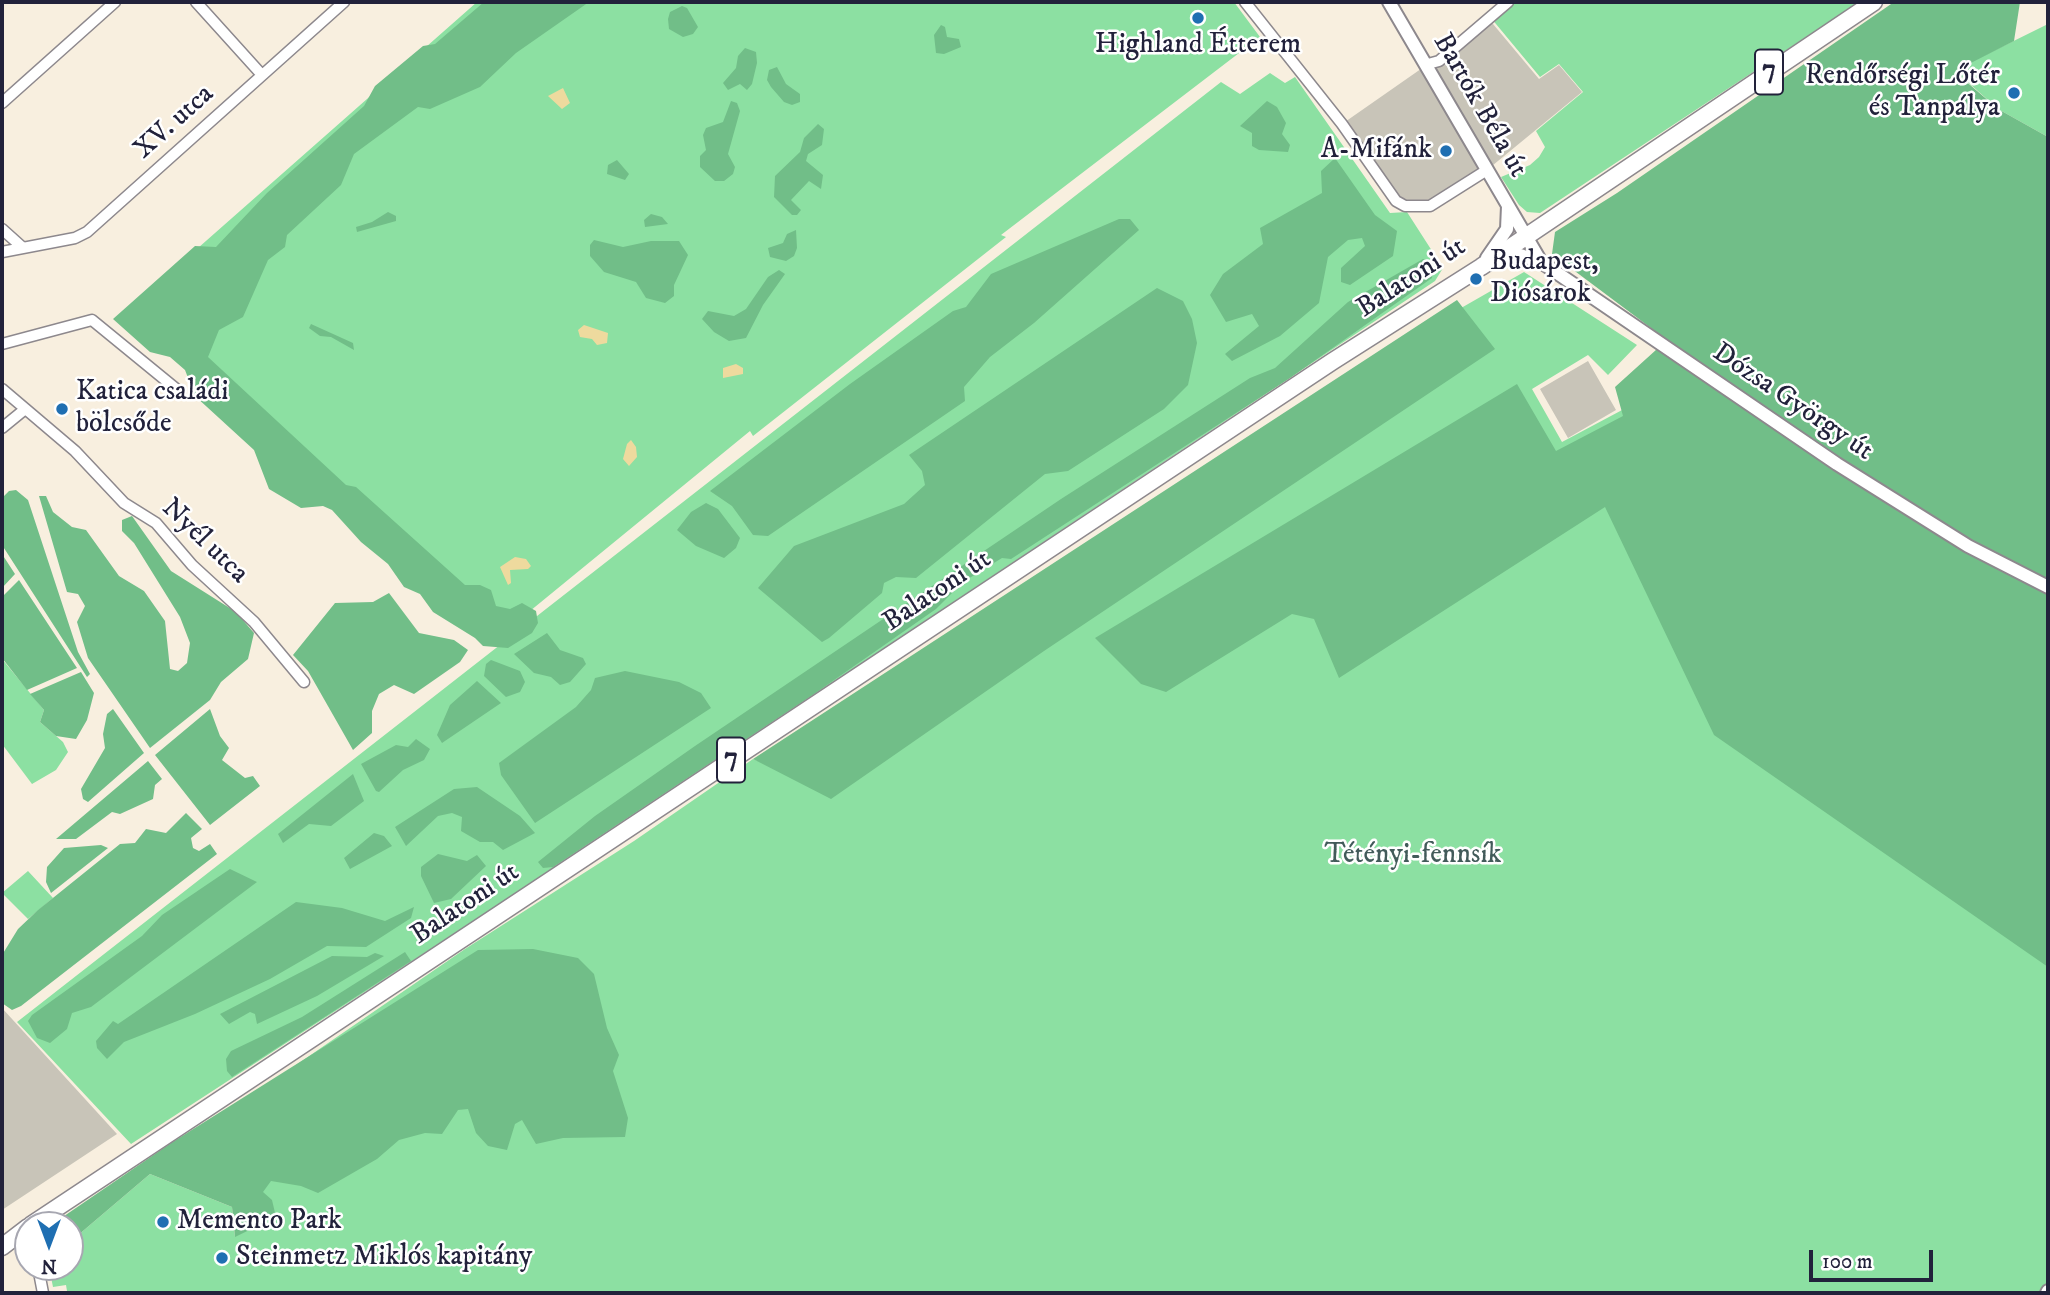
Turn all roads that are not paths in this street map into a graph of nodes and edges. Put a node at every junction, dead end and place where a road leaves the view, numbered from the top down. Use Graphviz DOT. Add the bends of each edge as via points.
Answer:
graph roads {
  1 [pos="115,2"];
  2 [pos="196,2"];
  3 [pos="344,2"];
  4 [pos="1245,2"];
  5 [pos="1389,2"];
  6 [pos="1507,2"];
  7 [pos="1874,2"];
  8 [pos="1428,64"];
  9 [pos="262,75"];
  10 [pos="2,103"];
  11 [pos="1487,170"];
  12 [pos="1508,205"];
  13 [pos="2,229"];
  14 [pos="1526,235"];
  15 [pos="22,247"];
  16 [pos="2,253"];
  17 [pos="1541,262"];
  18 [pos="1481,267"];
  19 [pos="2,344"];
  20 [pos="2,389"];
  21 [pos="180,392"];
  22 [pos="24,410"];
  23 [pos="2,428"];
  24 [pos="2048,587"];
  25 [pos="304,682"];
  26 [pos="58,1211"];
  1 -- 10 [label="street"];
  2 -- 9 [label="street"];
  3 -- 9 [label="street, XV. utca"];
  4 -- 11 [label="street" via="1342,124 1396,201 1405,206 1430,206"];
  5 -- 8 [label="street, Bartók Béla út"];
  6 -- 8 [label="street" via="1439,61"];
  7 -- 14 [label="main road, Balatoni út / 7"];
  8 -- 11 [label="street, Bartók Béla út"];
  9 -- 15 [label="street, XV. utca" via="88,232"];
  11 -- 12 [label="street, Bartók Béla út"];
  12 -- 14 [label="street, Bartók Béla út"];
  12 -- 18 [label="street" via="1507,229"];
  13 -- 15 [label="street"];
  14 -- 17 [label="street, Dózsa György út"];
  14 -- 18 [label="main road, Balatoni út / 7"];
  15 -- 16 [label="street, XV. utca"];
  17 -- 18 [label="street" via="1513,255"];
  17 -- 24 [label="street, Dózsa György út" via="1837,464 1968,546"];
  18 -- 26 [label="main road, Balatoni út / 7" via="1310,376"];
  19 -- 21 [label="street" via="92,320"];
  20 -- 22 [label="street, Nyél utca"];
  22 -- 23 [label="street"];
  22 -- 25 [label="street, Nyél utca" via="75,451 124,503 156,523 192,565 254,622"];
}
